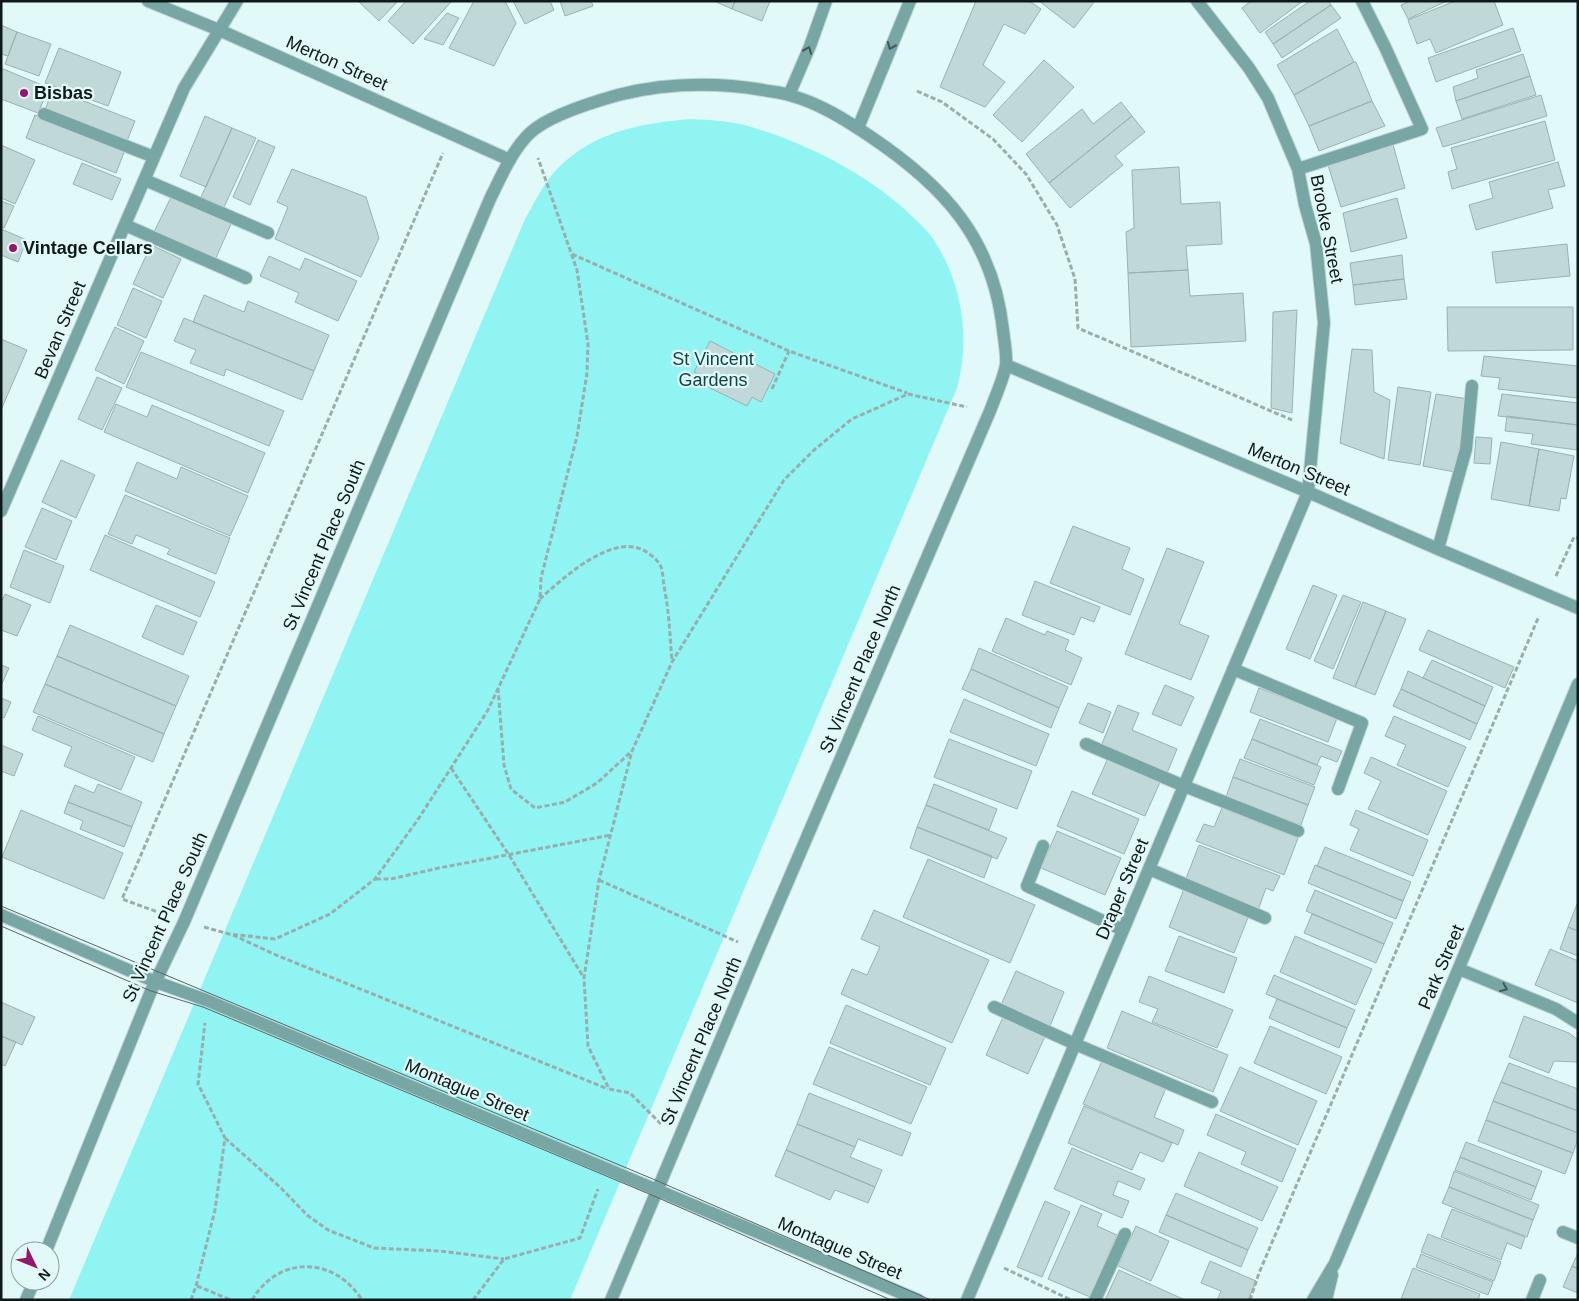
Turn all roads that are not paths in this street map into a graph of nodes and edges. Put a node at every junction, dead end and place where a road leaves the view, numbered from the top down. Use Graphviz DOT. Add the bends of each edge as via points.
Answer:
graph roads {
  1 [pos="148,1"];
  2 [pos="237,1"];
  3 [pos="826,1"];
  4 [pos="910,1"];
  5 [pos="1197,1"];
  6 [pos="1362,1"];
  7 [pos="219,30"];
  8 [pos="789,95"];
  9 [pos="817,105"];
  10 [pos="44,114"];
  11 [pos="858,128"];
  12 [pos="154,157"];
  13 [pos="510,160"];
  14 [pos="1298,169"];
  15 [pos="145,180"];
  16 [pos="125,225"];
  17 [pos="268,233"];
  18 [pos="246,278"];
  19 [pos="1006,364"];
  20 [pos="1472,386"];
  21 [pos="1308,492"];
  22 [pos="1,512"];
  23 [pos="1438,549"];
  24 [pos="1578,608"];
  25 [pos="1233,669"];
  26 [pos="1578,684"];
  27 [pos="1086,744"];
  28 [pos="1184,786"];
  29 [pos="1338,789"];
  30 [pos="1298,831"];
  31 [pos="1043,846"];
  32 [pos="1149,869"];
  33 [pos="1,915"];
  34 [pos="1265,918"];
  35 [pos="1123,930"];
  36 [pos="1459,969"];
  37 [pos="156,982"];
  38 [pos="994,1007"];
  39 [pos="1578,1023"];
  40 [pos="1075,1044"];
  41 [pos="1212,1102"];
  42 [pos="657,1189"];
  43 [pos="1563,1232"];
  44 [pos="1125,1234"];
  45 [pos="1578,1238"];
  46 [pos="50,1241"];
  47 [pos="1335,1263"];
  48 [pos="1540,1280"];
  49 [pos="611,1300"];
  50 [pos="918,1300"];
  51 [pos="967,1300"];
  52 [pos="1095,1300"];
  53 [pos="1313,1300"];
  54 [pos="1326,1300"];
  55 [pos="1532,1300"];
  1 -- 7 [label="street, Merton Street"];
  2 -- 7 [label="street"];
  8 -- 3 [label="street, one-way"];
  4 -- 11 [label="street, one-way"];
  5 -- 14 [label="street, Brooke Street" via="1268,98"];
  6 -- 14 [label="street" via="1422,129"];
  7 -- 12 [label="street, Bevan Street" via="184,88"];
  7 -- 13 [label="street, Merton Street"];
  8 -- 9 [label="street, St Vincent Place South"];
  8 -- 13 [label="street, St Vincent Place South" via="716,84 638,90 568,112 542,124"];
  9 -- 11 [label="street, St Vincent Place North"];
  10 -- 12 [label="street"];
  11 -- 19 [label="street, St Vincent Place North" via="933,184 964,220 988,265 1000,308"];
  12 -- 15 [label="street, Bevan Street"];
  13 -- 37 [label="street, St Vincent Place South" via="490,199"];
  14 -- 21 [label="street, Brooke Street" via="1316,244 1324,323"];
  15 -- 16 [label="street, Bevan Street"];
  15 -- 17 [label="street"];
  16 -- 18 [label="street"];
  16 -- 22 [label="street, Bevan Street"];
  19 -- 21 [label="street, Merton Street"];
  19 -- 42 [label="street, St Vincent Place North" via="990,412"];
  20 -- 23 [label="street" via="1466,449"];
  21 -- 23 [label="street, Merton Street"];
  21 -- 25 [label="street, Draper Street"];
  23 -- 24 [label="street, Merton Street"];
  25 -- 28 [label="street, Draper Street"];
  25 -- 29 [label="street" via="1362,723"];
  26 -- 36 [label="street, Park Street"];
  27 -- 28 [label="street"];
  28 -- 30 [label="street"];
  28 -- 32 [label="street, Draper Street"];
  31 -- 35 [label="street" via="1027,886"];
  32 -- 34 [label="street"];
  32 -- 35 [label="street, Draper Street"];
  33 -- 37 [label="street, Montague Street"];
  35 -- 40 [label="street, Draper Street"];
  36 -- 39 [label="street, one-way" via="1556,1009"];
  36 -- 47 [label="street, Park Street"];
  37 -- 42 [label="street, Montague Street"];
  37 -- 46 [label="street, St Vincent Place South"];
  38 -- 40 [label="street"];
  40 -- 41 [label="street"];
  40 -- 51 [label="street, Draper Street"];
  42 -- 49 [label="street, St Vincent Place North"];
  42 -- 50 [label="street, Montague Street"];
  43 -- 45 [label="street"];
  44 -- 52 [label="street"];
  47 -- 53 [label="street, Park Street"];
  47 -- 54 [label="street, Park Street"];
  48 -- 55 [label="street"];
}
